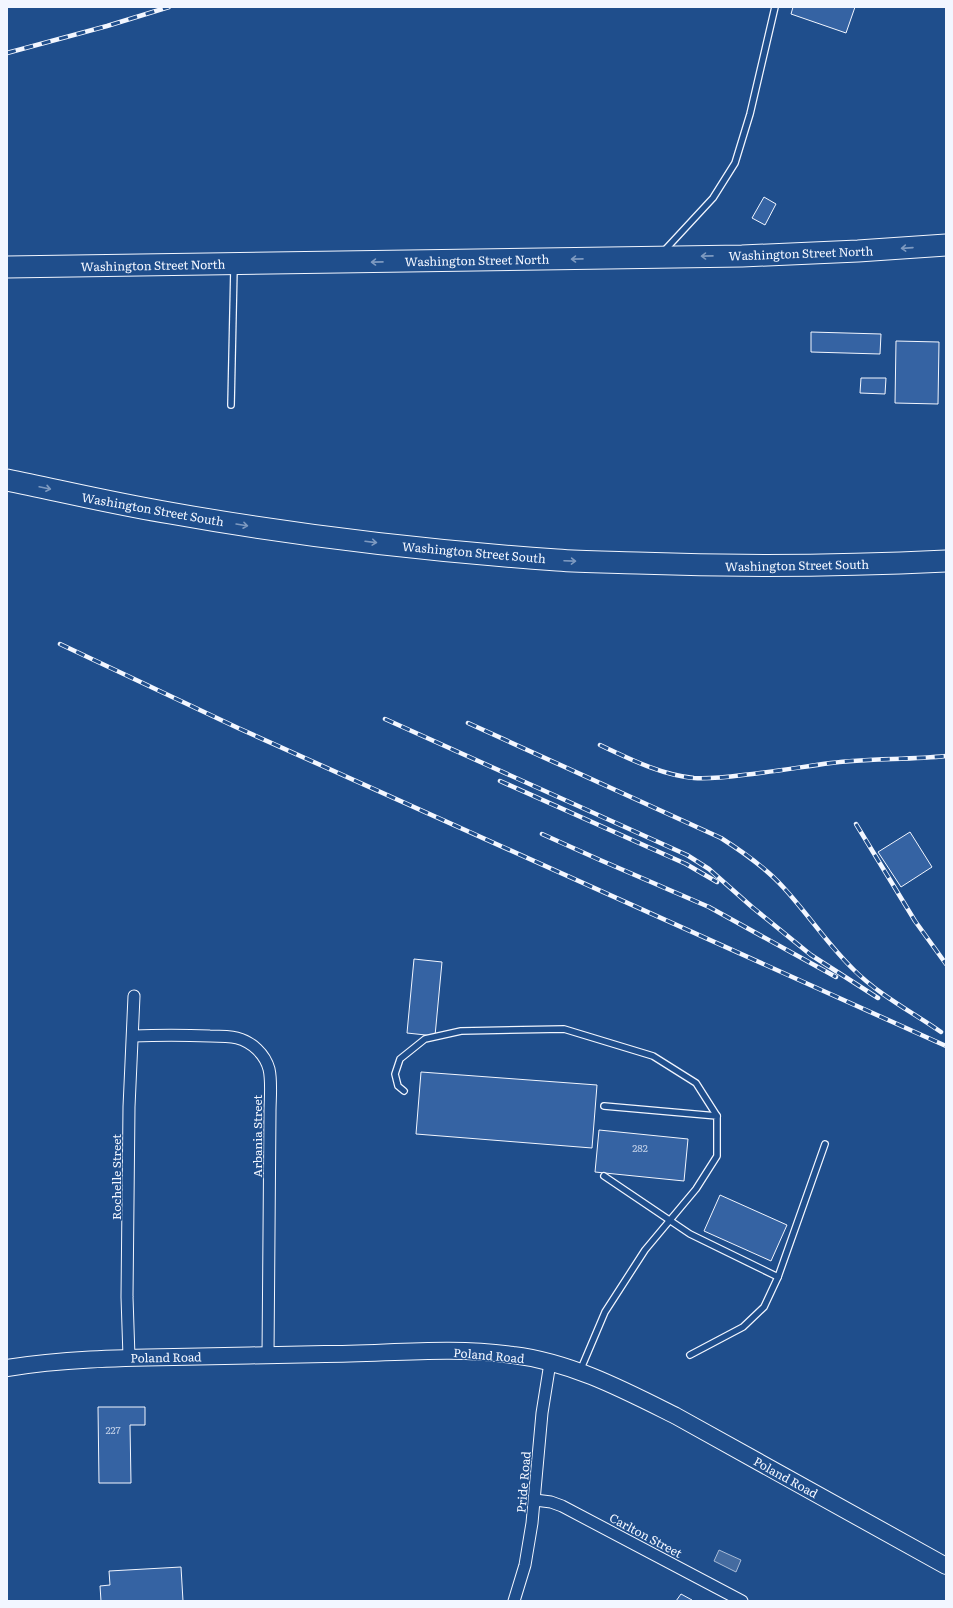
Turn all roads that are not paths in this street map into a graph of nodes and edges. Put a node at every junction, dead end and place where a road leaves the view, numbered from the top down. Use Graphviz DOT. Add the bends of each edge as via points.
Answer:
graph roads {
  1 [pos="775,7"];
  2 [pos="946,245"];
  3 [pos="658,257"];
  4 [pos="235,264"];
  5 [pos="7,268"];
  6 [pos="231,405"];
  7 [pos="7,480"];
  8 [pos="946,561"];
  9 [pos="134,996"];
  10 [pos="133,1036"];
  11 [pos="404,1091"];
  12 [pos="604,1106"];
  13 [pos="717,1116"];
  14 [pos="825,1144"];
  15 [pos="604,1176"];
  16 [pos="670,1220"];
  17 [pos="778,1277"];
  18 [pos="268,1355"];
  19 [pos="690,1355"];
  20 [pos="129,1357"];
  21 [pos="550,1363"];
  22 [pos="7,1368"];
  23 [pos="580,1372"];
  24 [pos="535,1500"];
  25 [pos="946,1566"];
  26 [pos="514,1601"];
  27 [pos="742,1601"];
  1 -- 3 [label="lane" via="750,114 735,163 713,198"];
  2 -- 3 [label="highway, Washington Street North, one-way" via="858,251"];
  3 -- 4 [label="highway, Washington Street North, one-way"];
  4 -- 5 [label="highway, Washington Street North"];
  4 -- 6 [label="lane"];
  7 -- 8 [label="highway, Washington Street South, one-way" via="170,513 271,529 512,556 682,565 762,566"];
  9 -- 10 [label="street, Rochelle Street"];
  10 -- 18 [label="street, Arbania Street" via="230,1037 254,1046 265,1058 270,1076"];
  10 -- 20 [label="street, Rochelle Street" via="129,1107"];
  11 -- 13 [label="lane" via="398,1086 395,1074 400,1059 425,1039 461,1031 564,1029 653,1056 696,1083"];
  12 -- 13 [label="lane"];
  13 -- 16 [label="lane" via="717,1156 696,1189"];
  14 -- 17 [label="lane"];
  15 -- 16 [label="lane"];
  16 -- 17 [label="lane" via="690,1234"];
  16 -- 23 [label="lane" via="645,1250 605,1312"];
  17 -- 19 [label="lane" via="764,1307 743,1327"];
  18 -- 20 [label="street, Poland Road"];
  18 -- 21 [label="street, Poland Road" via="472,1351 514,1355"];
  20 -- 22 [label="street, Poland Road" via="44,1362"];
  21 -- 23 [label="street, Poland Road"];
  21 -- 24 [label="street, Pride Road" via="542,1413"];
  23 -- 25 [label="street, Poland Road" via="632,1393 676,1416"];
  24 -- 26 [label="street, Pride Road" via="525,1565"];
  24 -- 27 [label="street, Carlton Street" via="562,1506"];
}
